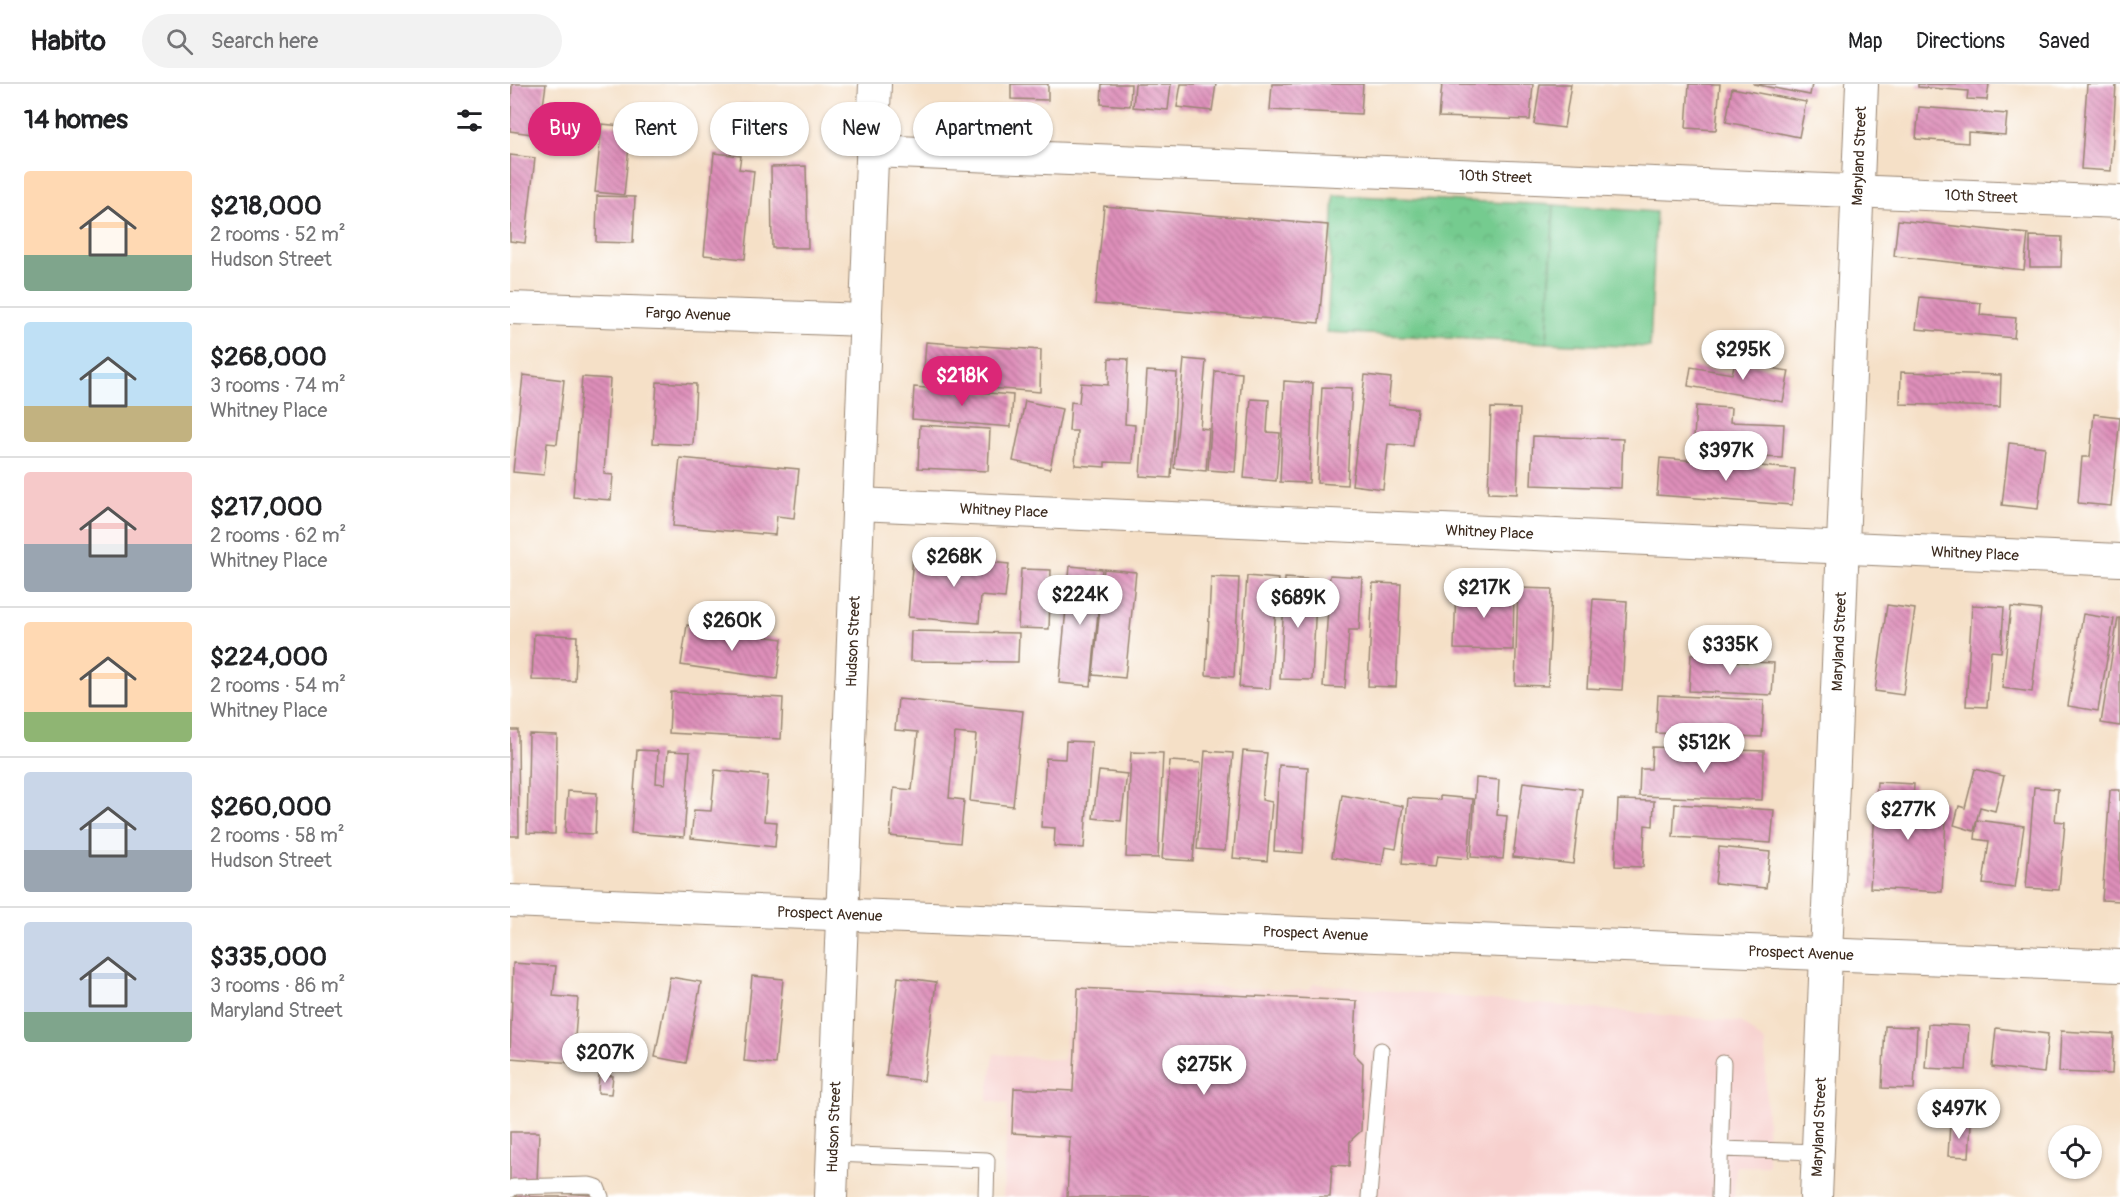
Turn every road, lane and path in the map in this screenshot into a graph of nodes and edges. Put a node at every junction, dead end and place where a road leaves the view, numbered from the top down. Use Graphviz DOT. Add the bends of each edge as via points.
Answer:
graph roads {
  1 [pos="875,84"];
  2 [pos="1862,84"];
  3 [pos="874,102"];
  4 [pos="901,152"];
  5 [pos="872,156"];
  6 [pos="1858,192"];
  7 [pos="2120,202"];
  8 [pos="510,308"];
  9 [pos="866,320"];
  10 [pos="858,504"];
  11 [pos="1843,549"];
  12 [pos="2120,560"];
  13 [pos="510,901"];
  14 [pos="843,914"];
  15 [pos="1826,954"];
  16 [pos="2120,966"];
  17 [pos="1381,1050"];
  18 [pos="1723,1063"];
  19 [pos="1720,1149"];
  20 [pos="1818,1152"];
  21 [pos="833,1154"];
  22 [pos="510,1190"];
  23 [pos="601,1197"];
  24 [pos="831,1197"];
  25 [pos="986,1197"];
  26 [pos="1369,1197"];
  27 [pos="1719,1197"];
  28 [pos="1816,1197"];
  1 -- 3 [label="street, Hudson Street"];
  2 -- 6 [label="street, Maryland Street"];
  4 -- 6 [label="street, 10th Street"];
  5 -- 9 [label="street, Hudson Street"];
  6 -- 7 [label="street, 10th Street"];
  6 -- 11 [label="street, Maryland Street"];
  8 -- 9 [label="street, Fargo Avenue"];
  9 -- 10 [label="street, Hudson Street"];
  10 -- 11 [label="street, Whitney Place"];
  10 -- 14 [label="street, Hudson Street"];
  11 -- 12 [label="street, Whitney Place"];
  11 -- 15 [label="street, Maryland Street"];
  13 -- 14 [label="street, Prospect Avenue"];
  14 -- 15 [label="street, Prospect Avenue"];
  14 -- 21 [label="street, Hudson Street"];
  15 -- 16 [label="street, Prospect Avenue"];
  15 -- 20 [label="street, Maryland Street"];
  17 -- 26 [label="lane"];
  18 -- 19 [label="lane"];
  19 -- 20 [label="lane"];
  19 -- 27 [label="lane"];
  20 -- 28 [label="street, Maryland Street"];
  21 -- 24 [label="street, Hudson Street"];
  21 -- 25 [label="lane" via="987,1160"];
  22 -- 23 [label="lane" via="589,1185 597,1187"];
}
